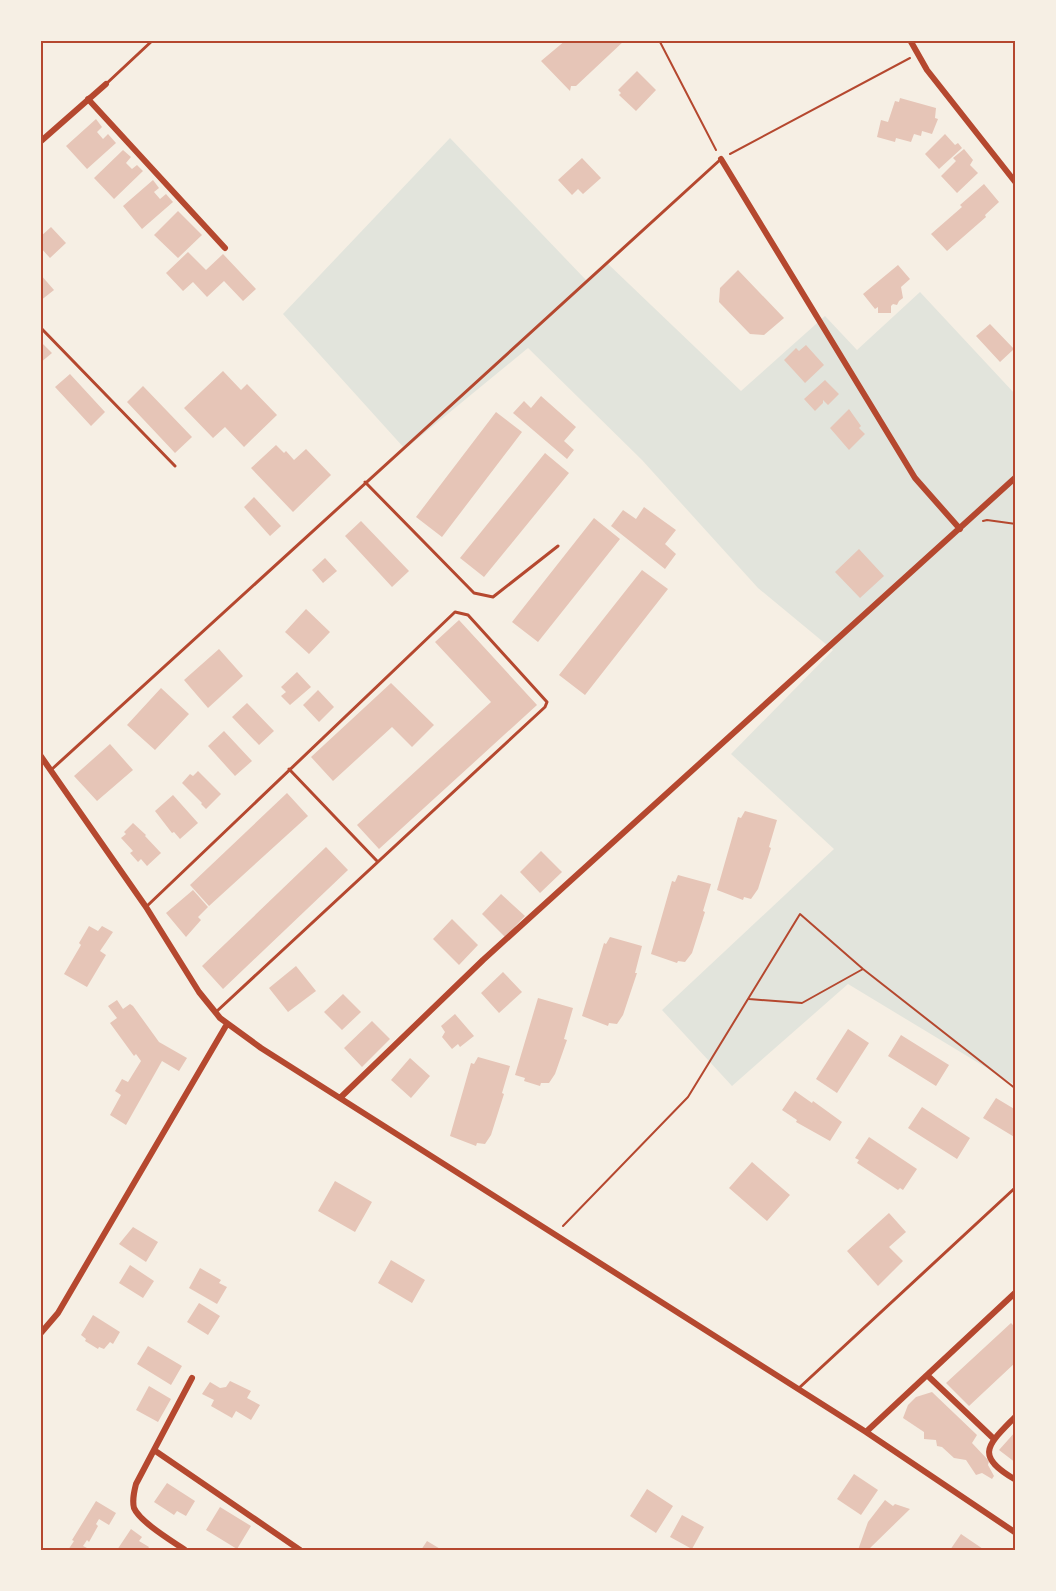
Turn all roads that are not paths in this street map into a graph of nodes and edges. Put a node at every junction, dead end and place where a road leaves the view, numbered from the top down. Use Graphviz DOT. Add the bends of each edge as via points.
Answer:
graph roads {
  1 [pos="153,40"];
  2 [pos="910,40"];
  3 [pos="106,84"];
  4 [pos="88,99"];
  5 [pos="40,142"];
  6 [pos="721,159"];
  7 [pos="1016,183"];
  8 [pos="225,248"];
  9 [pos="40,327"];
  10 [pos="175,466"];
  11 [pos="1016,477"];
  12 [pos="364,482"];
  13 [pos="960,530"];
  14 [pos="558,546"];
  15 [pos="40,756"];
  16 [pos="288,769"];
  17 [pos="51,770"];
  18 [pos="377,861"];
  19 [pos="146,907"];
  20 [pos="215,1012"];
  21 [pos="227,1024"];
  22 [pos="340,1098"];
  23 [pos="1016,1187"];
  24 [pos="1016,1292"];
  25 [pos="40,1334"];
  26 [pos="927,1375"];
  27 [pos="192,1378"];
  28 [pos="797,1389"];
  29 [pos="1016,1416"];
  30 [pos="866,1432"];
  31 [pos="993,1439"];
  32 [pos="154,1450"];
  33 [pos="1016,1480"];
  34 [pos="1016,1533"];
  35 [pos="185,1551"];
  36 [pos="300,1551"];
  1 -- 3 [label="lane"];
  2 -- 7 [label="street" via="927,70"];
  3 -- 4 [label="street"];
  4 -- 5 [label="street"];
  4 -- 8 [label="street"];
  6 -- 12 [label="lane"];
  6 -- 13 [label="street" via="915,478"];
  9 -- 10 [label="lane"];
  11 -- 13 [label="street"];
  12 -- 14 [label="lane" via="474,593 493,597"];
  12 -- 17 [label="lane"];
  13 -- 22 [label="street" via="483,960"];
  15 -- 17 [label="street"];
  16 -- 18 [label="lane"];
  16 -- 18 [label="lane" via="455,612 468,615 547,702"];
  16 -- 19 [label="lane"];
  17 -- 19 [label="street"];
  18 -- 20 [label="lane"];
  19 -- 20 [label="street"];
  20 -- 21 [label="street"];
  21 -- 22 [label="street"];
  21 -- 25 [label="street" via="58,1313"];
  22 -- 28 [label="street"];
  23 -- 28 [label="lane"];
  24 -- 26 [label="street"];
  26 -- 30 [label="street"];
  26 -- 31 [label="street"];
  27 -- 32 [label="street"];
  28 -- 30 [label="street"];
  29 -- 31 [label="street"];
  30 -- 34 [label="street"];
  31 -- 33 [label="street" via="990,1462"];
  32 -- 35 [label="street" via="136,1484 135,1509 141,1518"];
  32 -- 36 [label="street"];
}
